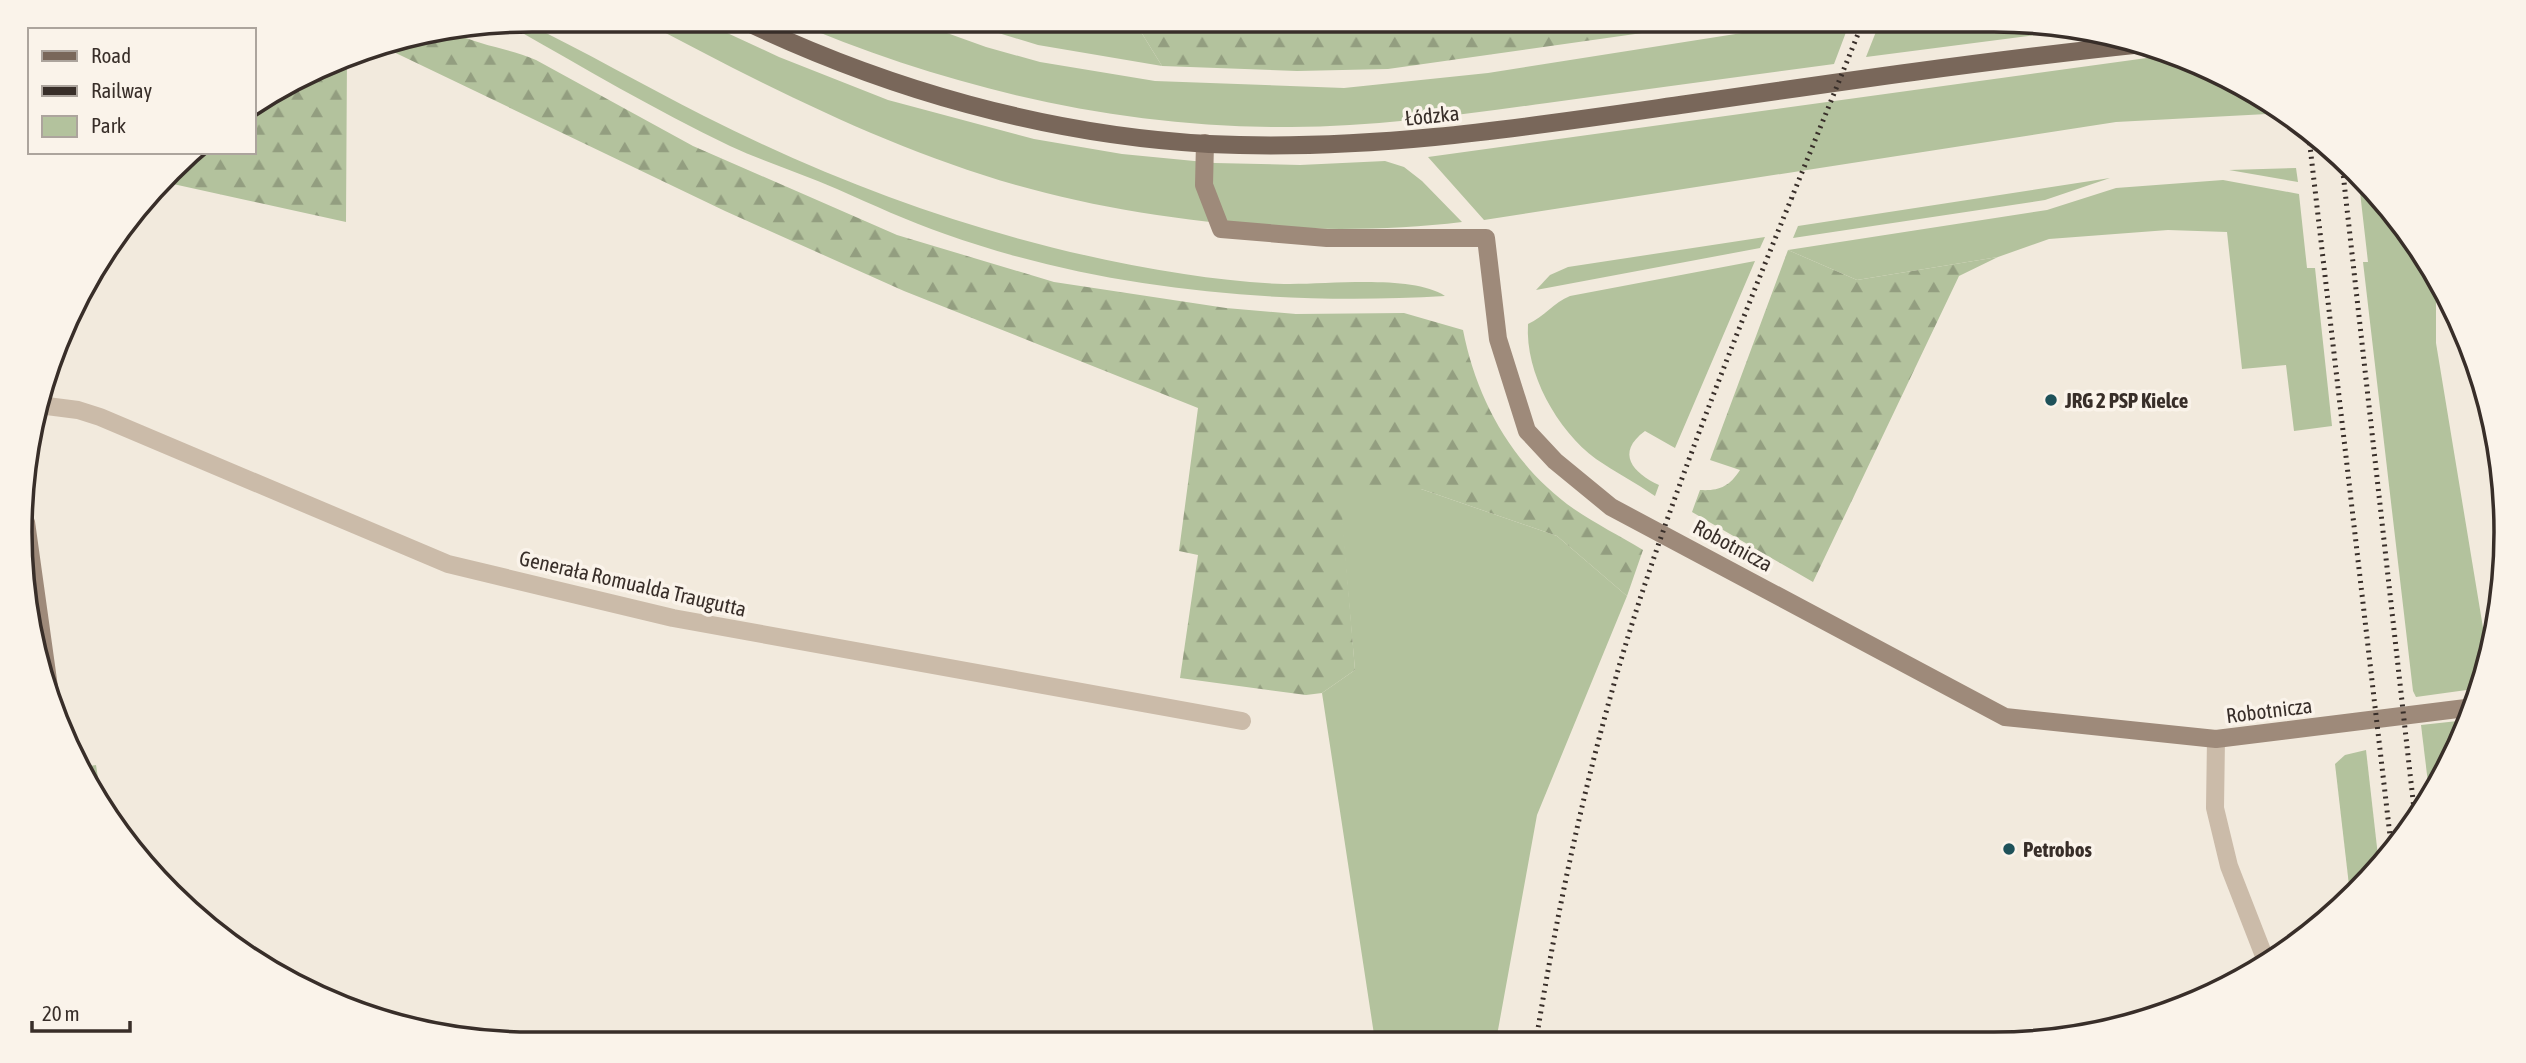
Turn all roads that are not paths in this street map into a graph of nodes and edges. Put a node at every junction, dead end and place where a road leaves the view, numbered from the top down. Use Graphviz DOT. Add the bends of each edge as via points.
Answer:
graph roads {
  1 [pos="770,32"];
  2 [pos="2116,47"];
  3 [pos="1205,144"];
  4 [pos="48,406"];
  5 [pos="2461,710"];
  6 [pos="1242,720"];
  7 [pos="2216,739"];
  8 [pos="2263,953"];
  1 -- 3 [label="main road, Łódzka" via="862,72 1015,116 1098,132"];
  2 -- 3 [label="main road, Łódzka" via="1968,63 1407,142"];
  3 -- 7 [label="street, Robotnicza" via="1203,186 1221,229 1327,238 1486,238 1498,339 1527,431 1611,507 2006,717"];
  4 -- 6 [label="street, Generała Romualda Traugutta" via="100,417 448,564 673,618"];
  5 -- 7 [label="street, Robotnicza"];
  7 -- 8 [label="street" via="2215,808 2230,866"];
}
